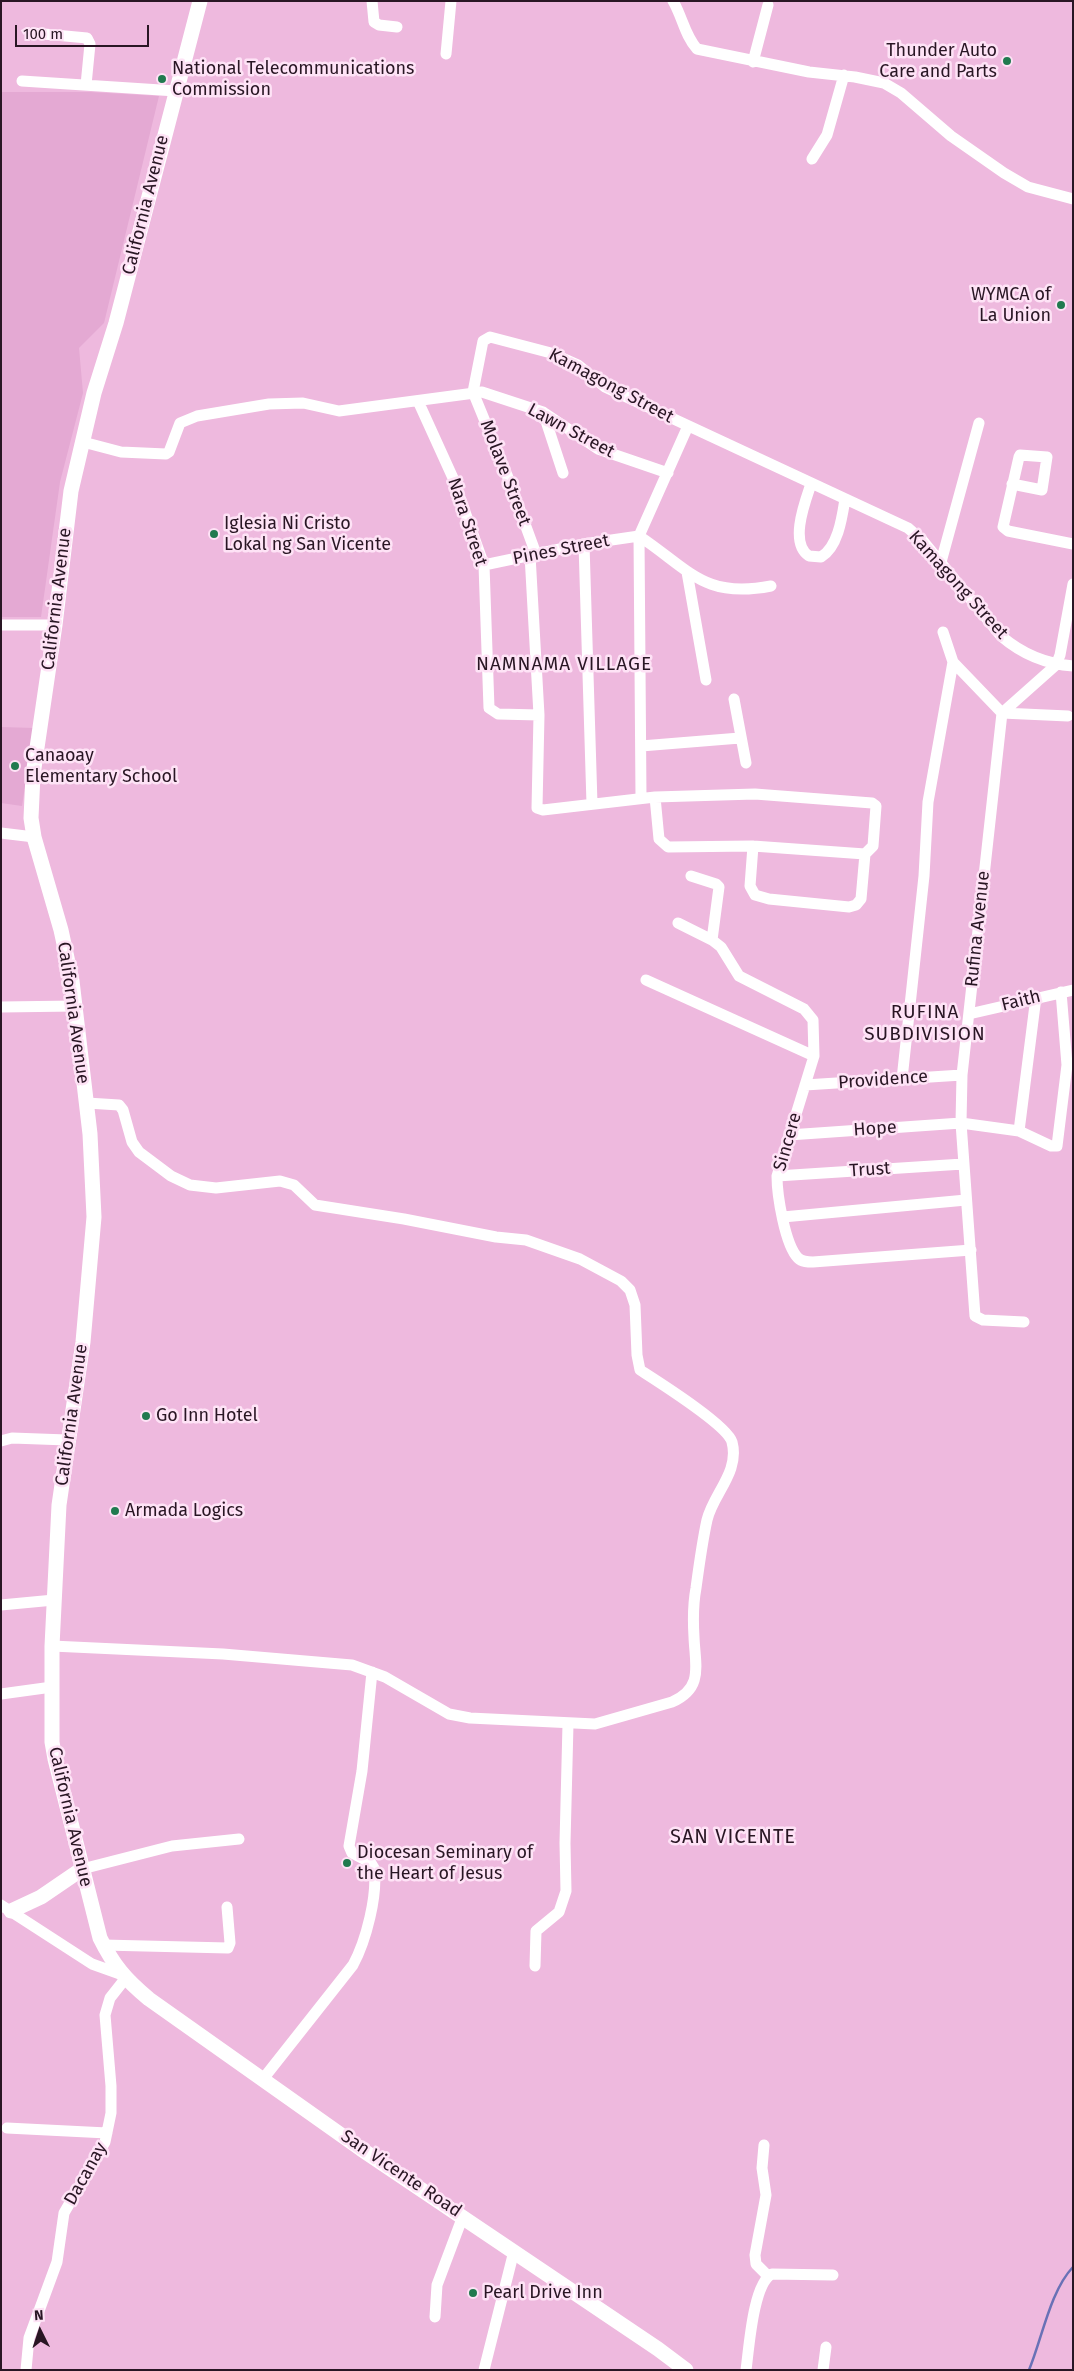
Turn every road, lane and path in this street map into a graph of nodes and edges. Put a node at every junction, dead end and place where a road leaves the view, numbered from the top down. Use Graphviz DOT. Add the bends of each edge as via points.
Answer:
graph roads {
  1 [pos="200,1"];
  2 [pos="372,1"];
  3 [pos="452,1"];
  4 [pos="673,1"];
  5 [pos="768,5"];
  6 [pos="397,27"];
  7 [pos="32,33"];
  8 [pos="446,54"];
  9 [pos="753,62"];
  10 [pos="844,75"];
  11 [pos="22,81"];
  12 [pos="86,85"];
  13 [pos="176,91"];
  14 [pos="812,159"];
  15 [pos="1073,199"];
  16 [pos="473,392"];
  17 [pos="418,401"];
  18 [pos="543,412"];
  19 [pos="979,423"];
  20 [pos="688,426"];
  21 [pos="83,442"];
  22 [pos="563,473"];
  23 [pos="668,473"];
  24 [pos="811,484"];
  25 [pos="1012,484"];
  26 [pos="845,499"];
  27 [pos="639,536"];
  28 [pos="584,544"];
  29 [pos="1073,544"];
  30 [pos="533,555"];
  31 [pos="941,562"];
  32 [pos="484,565"];
  33 [pos="687,572"];
  34 [pos="1073,584"];
  35 [pos="771,586"];
  36 [pos="1,625"];
  37 [pos="55,625"];
  38 [pos="943,632"];
  39 [pos="953,662"];
  40 [pos="1056,664"];
  41 [pos="1073,666"];
  42 [pos="706,680"];
  43 [pos="734,699"];
  44 [pos="1002,713"];
  45 [pos="539,715"];
  46 [pos="1068,716"];
  47 [pos="740,738"];
  48 [pos="641,746"];
  49 [pos="746,763"];
  50 [pos="655,797"];
  51 [pos="641,798"];
  52 [pos="592,804"];
  53 [pos="1,834"];
  54 [pos="34,837"];
  55 [pos="753,846"];
  56 [pos="865,854"];
  57 [pos="691,876"];
  58 [pos="678,923"];
  59 [pos="712,940"];
  60 [pos="646,980"];
  61 [pos="1073,990"];
  62 [pos="1061,992"];
  63 [pos="1036,997"];
  64 [pos="76,1006"];
  65 [pos="1,1007"];
  66 [pos="969,1014"];
  67 [pos="814,1056"];
  68 [pos="962,1075"];
  69 [pos="902,1079"];
  70 [pos="805,1085"];
  71 [pos="86,1103"];
  72 [pos="961,1123"];
  73 [pos="1020,1131"];
  74 [pos="790,1135"];
  75 [pos="964,1164"];
  76 [pos="777,1176"];
  77 [pos="966,1200"];
  78 [pos="783,1217"];
  79 [pos="971,1250"];
  80 [pos="1024,1322"];
  81 [pos="67,1440"];
  82 [pos="1,1441"];
  83 [pos="54,1600"];
  84 [pos="1,1606"];
  85 [pos="52,1646"];
  86 [pos="372,1672"];
  87 [pos="52,1687"];
  88 [pos="1,1694"];
  89 [pos="568,1724"];
  90 [pos="239,1839"];
  91 [pos="82,1869"];
  92 [pos="6,1908"];
  93 [pos="227,1908"];
  94 [pos="103,1945"];
  95 [pos="535,1966"];
  96 [pos="123,1976"];
  97 [pos="263,2079"];
  98 [pos="8,2128"];
  99 [pos="107,2133"];
  100 [pos="764,2145"];
  101 [pos="463,2216"];
  102 [pos="514,2251"];
  103 [pos="833,2275"];
  104 [pos="768,2276"];
  105 [pos="435,2317"];
  106 [pos="826,2347"];
  107 [pos="26,2370"];
  108 [pos="484,2370"];
  109 [pos="686,2370"];
  110 [pos="746,2370"];
  111 [pos="823,2370"];
  1 -- 13 [label="street, California Avenue"];
  2 -- 6 [label="street" via="374,22"];
  3 -- 8 [label="street"];
  4 -- 9 [label="street" via="690,42 697,49"];
  5 -- 9 [label="street"];
  7 -- 12 [label="street" via="87,38 90,44"];
  9 -- 10 [label="street"];
  10 -- 14 [label="street" via="827,135"];
  10 -- 15 [label="street" via="884,84 901,93 951,136 1008,176 1028,187"];
  11 -- 12 [label="street"];
  12 -- 13 [label="street"];
  13 -- 21 [label="street, California Avenue"];
  16 -- 17 [label="street"];
  16 -- 18 [label="street, Lawn Street" via="491,394"];
  16 -- 20 [label="street, Kamagong Street" via="483,342 490,337 551,353 578,365 605,387"];
  16 -- 30 [label="street, Molave Street" via="507,475"];
  17 -- 21 [label="street" via="339,411 287,402 198,416 180,423 169,452 121,452"];
  17 -- 32 [label="street, Nara Street" via="453,478"];
  18 -- 22 [label="street"];
  18 -- 23 [label="street, Lawn Street" via="598,449"];
  19 -- 31 [label="street"];
  20 -- 23 [label="street"];
  20 -- 24 [label="street, Kamagong Street"];
  21 -- 37 [label="street, California Avenue" via="71,491"];
  23 -- 27 [label="street"];
  24 -- 26 [label="street, Kamagong Street"];
  24 -- 26 [label="street" via="799,532 802,548 809,556 821,557 832,544"];
  25 -- 29 [label="street" via="1005,530"];
  26 -- 31 [label="street, Kamagong Street" via="908,528"];
  27 -- 28 [label="street, Pines Street"];
  27 -- 33 [label="street"];
  27 -- 48 [label="street"];
  28 -- 30 [label="street, Pines Street"];
  28 -- 52 [label="street"];
  30 -- 32 [label="street, Pines Street"];
  30 -- 45 [label="street, Molave Street"];
  31 -- 40 [label="street, Kamagong Street" via="1012,646"];
  32 -- 45 [label="street, Nara Street" via="489,708 498,714"];
  33 -- 35 [label="street" via="723,589 750,590"];
  33 -- 42 [label="street"];
  34 -- 40 [label="street"];
  36 -- 37 [label="street"];
  37 -- 54 [label="street, California Avenue" via="33,775 31,818"];
  38 -- 39 [label="street"];
  39 -- 44 [label="street"];
  39 -- 69 [label="street" via="928,802 924,876"];
  40 -- 41 [label="street, Kamagong Street"];
  40 -- 44 [label="street"];
  43 -- 47 [label="street"];
  44 -- 46 [label="street"];
  44 -- 66 [label="street, Rufina Avenue"];
  45 -- 52 [label="street" via="537,808"];
  47 -- 48 [label="street"];
  47 -- 49 [label="street"];
  48 -- 51 [label="street"];
  50 -- 51 [label="street"];
  50 -- 55 [label="street" via="659,839 668,848"];
  50 -- 56 [label="street" via="755,794 872,803 877,810 876,830 873,846"];
  51 -- 52 [label="street"];
  53 -- 54 [label="street"];
  54 -- 64 [label="street, California Avenue" via="63,939"];
  55 -- 56 [label="street"];
  55 -- 56 [label="street" via="750,886 755,895 849,907 861,899"];
  57 -- 59 [label="street" via="719,887"];
  58 -- 59 [label="street, Sincere"];
  59 -- 67 [label="street, Sincere" via="721,947 739,976 808,1012 813,1020"];
  60 -- 67 [label="street"];
  61 -- 62 [label="street, Faith"];
  62 -- 63 [label="street, Faith"];
  62 -- 73 [label="street, Hope" via="1067,1065 1059,1143 1051,1146"];
  63 -- 66 [label="street, Faith"];
  63 -- 73 [label="street"];
  64 -- 65 [label="street"];
  64 -- 71 [label="street, California Avenue"];
  66 -- 68 [label="street, Rufina Avenue"];
  67 -- 70 [label="street, Sincere"];
  68 -- 69 [label="street, Providence"];
  68 -- 72 [label="street, Rufina Avenue"];
  69 -- 70 [label="street, Providence"];
  70 -- 74 [label="street, Sincere"];
  71 -- 81 [label="street, California Avenue" via="94,1217 83,1342"];
  71 -- 89 [label="street" via="119,1105 124,1110 132,1142 139,1152 171,1176 190,1185 216,1188 280,1181 294,1184 315,1205 549,1246 580,1259 630,1290 635,1305 640,1370 694,1407 732,1440 732,1464 708,1518 694,1597 697,1669 693,1684 681,1698 672,1702 595,1724"];
  72 -- 73 [label="street, Hope"];
  72 -- 74 [label="street, Hope"];
  72 -- 75 [label="street, Rufina Avenue"];
  74 -- 76 [label="street, Sincere"];
  75 -- 76 [label="street, Trust"];
  75 -- 77 [label="street, Rufina Avenue"];
  76 -- 78 [label="street, Sincere"];
  77 -- 78 [label="street"];
  77 -- 79 [label="street, Rufina Avenue"];
  78 -- 79 [label="street, Sincere" via="792,1250 802,1261"];
  79 -- 80 [label="street, Rufina Avenue" via="975,1316 983,1320"];
  81 -- 82 [label="street" via="12,1438"];
  81 -- 83 [label="street, California Avenue"];
  83 -- 84 [label="street"];
  83 -- 85 [label="street, California Avenue"];
  85 -- 86 [label="street" via="324,1661"];
  85 -- 87 [label="street, California Avenue"];
  86 -- 89 [label="street" via="449,1714"];
  86 -- 97 [label="street" via="362,1771 349,1846 352,1853 374,1868 369,1923 353,1965"];
  87 -- 88 [label="street"];
  87 -- 91 [label="street, California Avenue" via="54,1750"];
  89 -- 95 [label="street" via="566,1890 559,1912 536,1931"];
  90 -- 91 [label="street" via="172,1846"];
  91 -- 92 [label="street" via="40,1896"];
  91 -- 94 [label="street, California Avenue"];
  92 -- 96 [label="street" via="92,1964"];
  93 -- 94 [label="street" via="228,1948"];
  94 -- 96 [label="street, California Avenue"];
  96 -- 97 [label="street, San Vicente Road" via="149,1999"];
  96 -- 99 [label="street, Dacanay" via="110,1998 105,2015 111,2086"];
  97 -- 101 [label="street, San Vicente Road"];
  98 -- 99 [label="street"];
  99 -- 107 [label="street, Dacanay" via="64,2213 57,2262 30,2338"];
  100 -- 104 [label="street" via="762,2168 766,2195 755,2255 756,2264"];
  101 -- 102 [label="street, San Vicente Road"];
  101 -- 105 [label="street" via="438,2285"];
  102 -- 108 [label="street"];
  102 -- 109 [label="street, San Vicente Road"];
  103 -- 104 [label="street"];
  104 -- 110 [label="street" via="757,2298"];
  106 -- 111 [label="street"];
}
